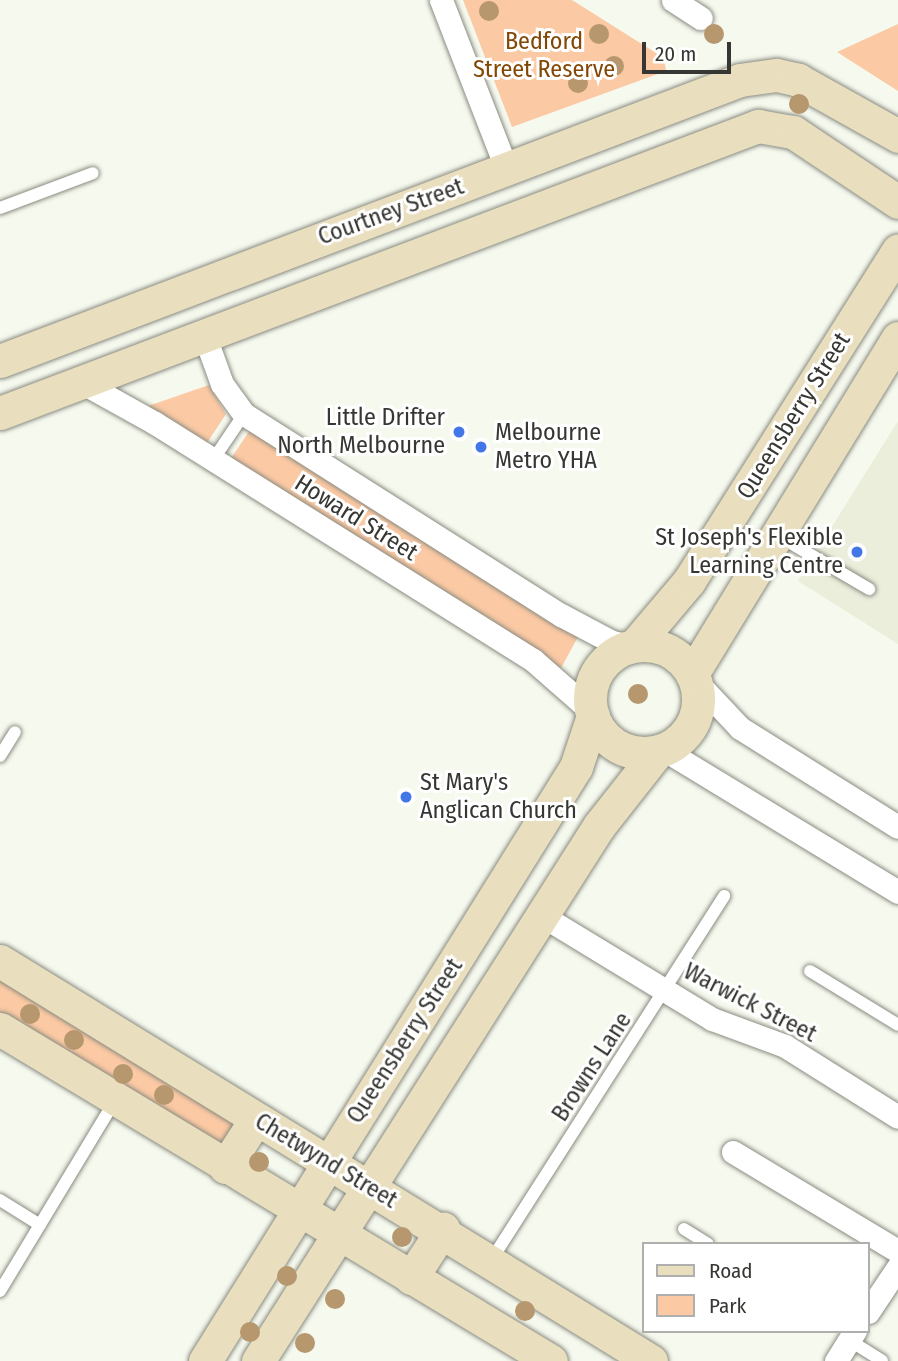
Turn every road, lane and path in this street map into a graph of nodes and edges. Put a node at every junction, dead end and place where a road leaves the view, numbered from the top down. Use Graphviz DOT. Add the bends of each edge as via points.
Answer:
graph roads {
  1 [pos="441,0"];
  2 [pos="673,0"];
  3 [pos="701,18"];
  4 [pos="784,75"];
  5 [pos="779,126"];
  6 [pos="898,136"];
  7 [pos="508,170"];
  8 [pos="93,173"];
  9 [pos="898,202"];
  10 [pos="0,208"];
  11 [pos="524,213"];
  12 [pos="898,250"];
  13 [pos="205,337"];
  14 [pos="898,338"];
  15 [pos="3,353"];
  16 [pos="816,382"];
  17 [pos="83,383"];
  18 [pos="856,406"];
  19 [pos="13,408"];
  20 [pos="244,414"];
  21 [pos="213,460"];
  22 [pos="736,509"];
  23 [pos="776,535"];
  24 [pos="869,589"];
  25 [pos="633,646"];
  26 [pos="693,676"];
  27 [pos="592,714"];
  28 [pos="15,732"];
  29 [pos="661,750"];
  30 [pos="0,756"];
  31 [pos="898,827"];
  32 [pos="898,892"];
  33 [pos="499,893"];
  34 [pos="724,896"];
  35 [pos="540,916"];
  36 [pos="0,961"];
  37 [pos="810,971"];
  38 [pos="667,990"];
  39 [pos="898,1025"];
  40 [pos="0,1029"];
  41 [pos="115,1100"];
  42 [pos="898,1117"];
  43 [pos="256,1119"];
  44 [pos="733,1152"];
  45 [pos="329,1163"];
  46 [pos="225,1167"];
  47 [pos="368,1188"];
  48 [pos="0,1200"];
  49 [pos="300,1212"];
  50 [pos="40,1225"];
  51 [pos="443,1229"];
  52 [pos="684,1229"];
  53 [pos="340,1236"];
  54 [pos="705,1242"];
  55 [pos="898,1251"];
  56 [pos="492,1259"];
  57 [pos="898,1267"];
  58 [pos="411,1278"];
  59 [pos="0,1291"];
  60 [pos="870,1309"];
  61 [pos="852,1334"];
  62 [pos="205,1361"];
  63 [pos="258,1361"];
  64 [pos="551,1361"];
  65 [pos="649,1361"];
  66 [pos="836,1361"];
  67 [pos="882,1361"];
  1 -- 7 [label="street"];
  2 -- 3 [label="street"];
  4 -- 5 [label="street"];
  4 -- 6 [label="street"];
  4 -- 7 [label="street, Courtney Street" via="730,84"];
  5 -- 9 [label="street"];
  5 -- 11 [label="street, Courtney Street" via="749,128"];
  7 -- 11 [label="street"];
  7 -- 15 [label="street, Courtney Street"];
  8 -- 10 [label="lane"];
  11 -- 13 [label="street, Courtney Street"];
  12 -- 16 [label="street, Queensberry Street"];
  13 -- 17 [label="street, Courtney Street"];
  13 -- 20 [label="street, Howard Street" via="222,384"];
  14 -- 18 [label="street, Queensberry Street"];
  15 -- 19 [label="street"];
  16 -- 18 [label="street"];
  16 -- 22 [label="street, Queensberry Street"];
  17 -- 19 [label="street, Courtney Street"];
  17 -- 21 [label="street, Howard Street"];
  18 -- 23 [label="street, Queensberry Street"];
  20 -- 21 [label="lane"];
  20 -- 25 [label="street, Howard Street" via="561,615 612,642"];
  21 -- 27 [label="street, Howard Street" via="533,660"];
  22 -- 23 [label="street"];
  22 -- 25 [label="street, Queensberry Street" via="684,587"];
  23 -- 24 [label="lane"];
  23 -- 26 [label="street, Queensberry Street"];
  25 -- 26 [label="street" via="672,653"];
  25 -- 27 [label="street" via="609,658 598,671 590,695"];
  26 -- 29 [label="street" via="695,716 680,739"];
  26 -- 31 [label="street" via="740,728"];
  27 -- 29 [label="street" via="613,743 635,752"];
  27 -- 33 [label="street, Queensberry Street" via="581,757"];
  28 -- 30 [label="lane"];
  29 -- 32 [label="street"];
  29 -- 35 [label="street, Queensberry Street" via="609,811"];
  33 -- 35 [label="street"];
  33 -- 45 [label="street, Queensberry Street"];
  34 -- 38 [label="lane, Browns Lane"];
  35 -- 38 [label="street, Warwick Street"];
  35 -- 47 [label="street, Queensberry Street"];
  36 -- 43 [label="street, Chetwynd Street"];
  37 -- 39 [label="lane"];
  38 -- 42 [label="street, Warwick Street" via="712,1019 785,1046"];
  38 -- 56 [label="lane, Browns Lane"];
  40 -- 41 [label="street"];
  41 -- 46 [label="street"];
  41 -- 50 [label="lane"];
  43 -- 45 [label="street, Chetwynd Street"];
  43 -- 46 [label="street"];
  44 -- 55 [label="street"];
  45 -- 47 [label="street, Chetwynd Street"];
  45 -- 49 [label="street, Queensberry Street"];
  46 -- 49 [label="street"];
  47 -- 51 [label="street, Chetwynd Street"];
  47 -- 53 [label="street, Queensberry Street"];
  48 -- 50 [label="lane"];
  49 -- 53 [label="street"];
  49 -- 62 [label="street, Queensberry Street"];
  50 -- 59 [label="lane"];
  51 -- 56 [label="street, Chetwynd Street"];
  51 -- 58 [label="street"];
  52 -- 54 [label="lane"];
  53 -- 58 [label="street"];
  53 -- 63 [label="street, Queensberry Street"];
  56 -- 65 [label="street, Chetwynd Street"];
  57 -- 60 [label="street"];
  58 -- 64 [label="street"];
  61 -- 66 [label="street"];
  61 -- 67 [label="lane"];
}
